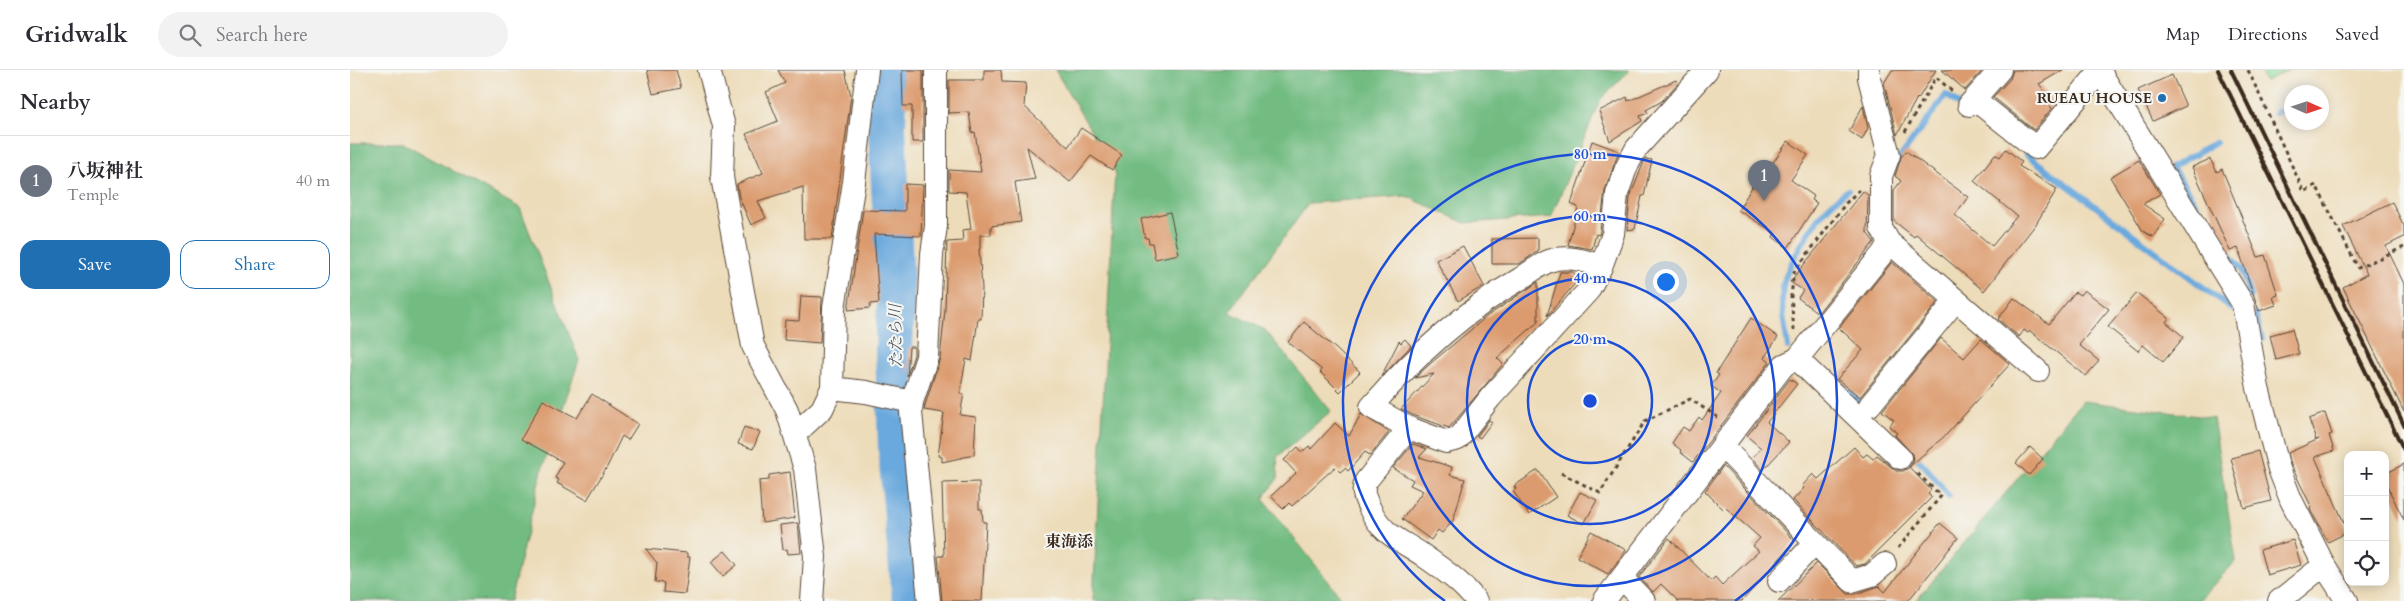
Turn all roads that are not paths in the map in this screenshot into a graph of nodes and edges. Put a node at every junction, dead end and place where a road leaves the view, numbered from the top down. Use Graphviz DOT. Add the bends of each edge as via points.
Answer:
graph roads {
  1 [pos="709,70"];
  2 [pos="867,70"];
  3 [pos="936,70"];
  4 [pos="1707,70"];
  5 [pos="1869,70"];
  6 [pos="2000,70"];
  7 [pos="2099,71"];
  8 [pos="1889,242"];
  9 [pos="1601,267"];
  10 [pos="1956,300"];
  11 [pos="1799,355"];
  12 [pos="2038,371"];
  13 [pos="832,388"];
  14 [pos="910,402"];
  15 [pos="1870,405"];
  16 [pos="1409,428"];
  17 [pos="795,434"];
  18 [pos="1722,446"];
  19 [pos="1900,458"];
  20 [pos="1815,543"];
  21 [pos="1885,564"];
  22 [pos="2324,565"];
  23 [pos="1622,578"];
  24 [pos="1779,581"];
  25 [pos="1470,598"];
  26 [pos="812,601"];
  27 [pos="929,601"];
  28 [pos="1604,601"];
  29 [pos="1644,601"];
  30 [pos="2280,601"];
  31 [pos="2347,601"];
  1 -- 17 [label="street" via="724,126 722,177 753,346 787,410"];
  2 -- 13 [label="street" via="834,308"];
  3 -- 14 [label="street" via="936,217 927,357"];
  4 -- 9 [label="street" via="1636,149 1617,194 1613,234"];
  5 -- 8 [label="street" via="1889,155 1881,176 1881,228"];
  6 -- 7 [label="street" via="1972,102 2036,148"];
  7 -- 22 [label="street" via="2243,304 2258,388 2279,469"];
  8 -- 10 [label="street"];
  8 -- 11 [label="street"];
  9 -- 16 [label="street" via="1588,292 1490,398 1458,439 1446,442"];
  9 -- 16 [label="street" via="1568,258 1550,261 1460,318 1371,407"];
  10 -- 12 [label="street"];
  10 -- 15 [label="street"];
  11 -- 18 [label="street" via="1784,365"];
  11 -- 19 [label="street"];
  13 -- 14 [label="street"];
  13 -- 17 [label="street" via="822,409"];
  14 -- 27 [label="street"];
  16 -- 25 [label="street" via="1366,481 1362,490 1365,500 1384,530 1429,560"];
  17 -- 26 [label="street" via="804,469 812,527 815,557"];
  18 -- 20 [label="street"];
  18 -- 23 [label="street"];
  20 -- 21 [label="street" via="1852,581 1872,575"];
  20 -- 24 [label="street"];
  22 -- 30 [label="street"];
  22 -- 31 [label="street"];
  23 -- 28 [label="street"];
  23 -- 29 [label="street"];
}
